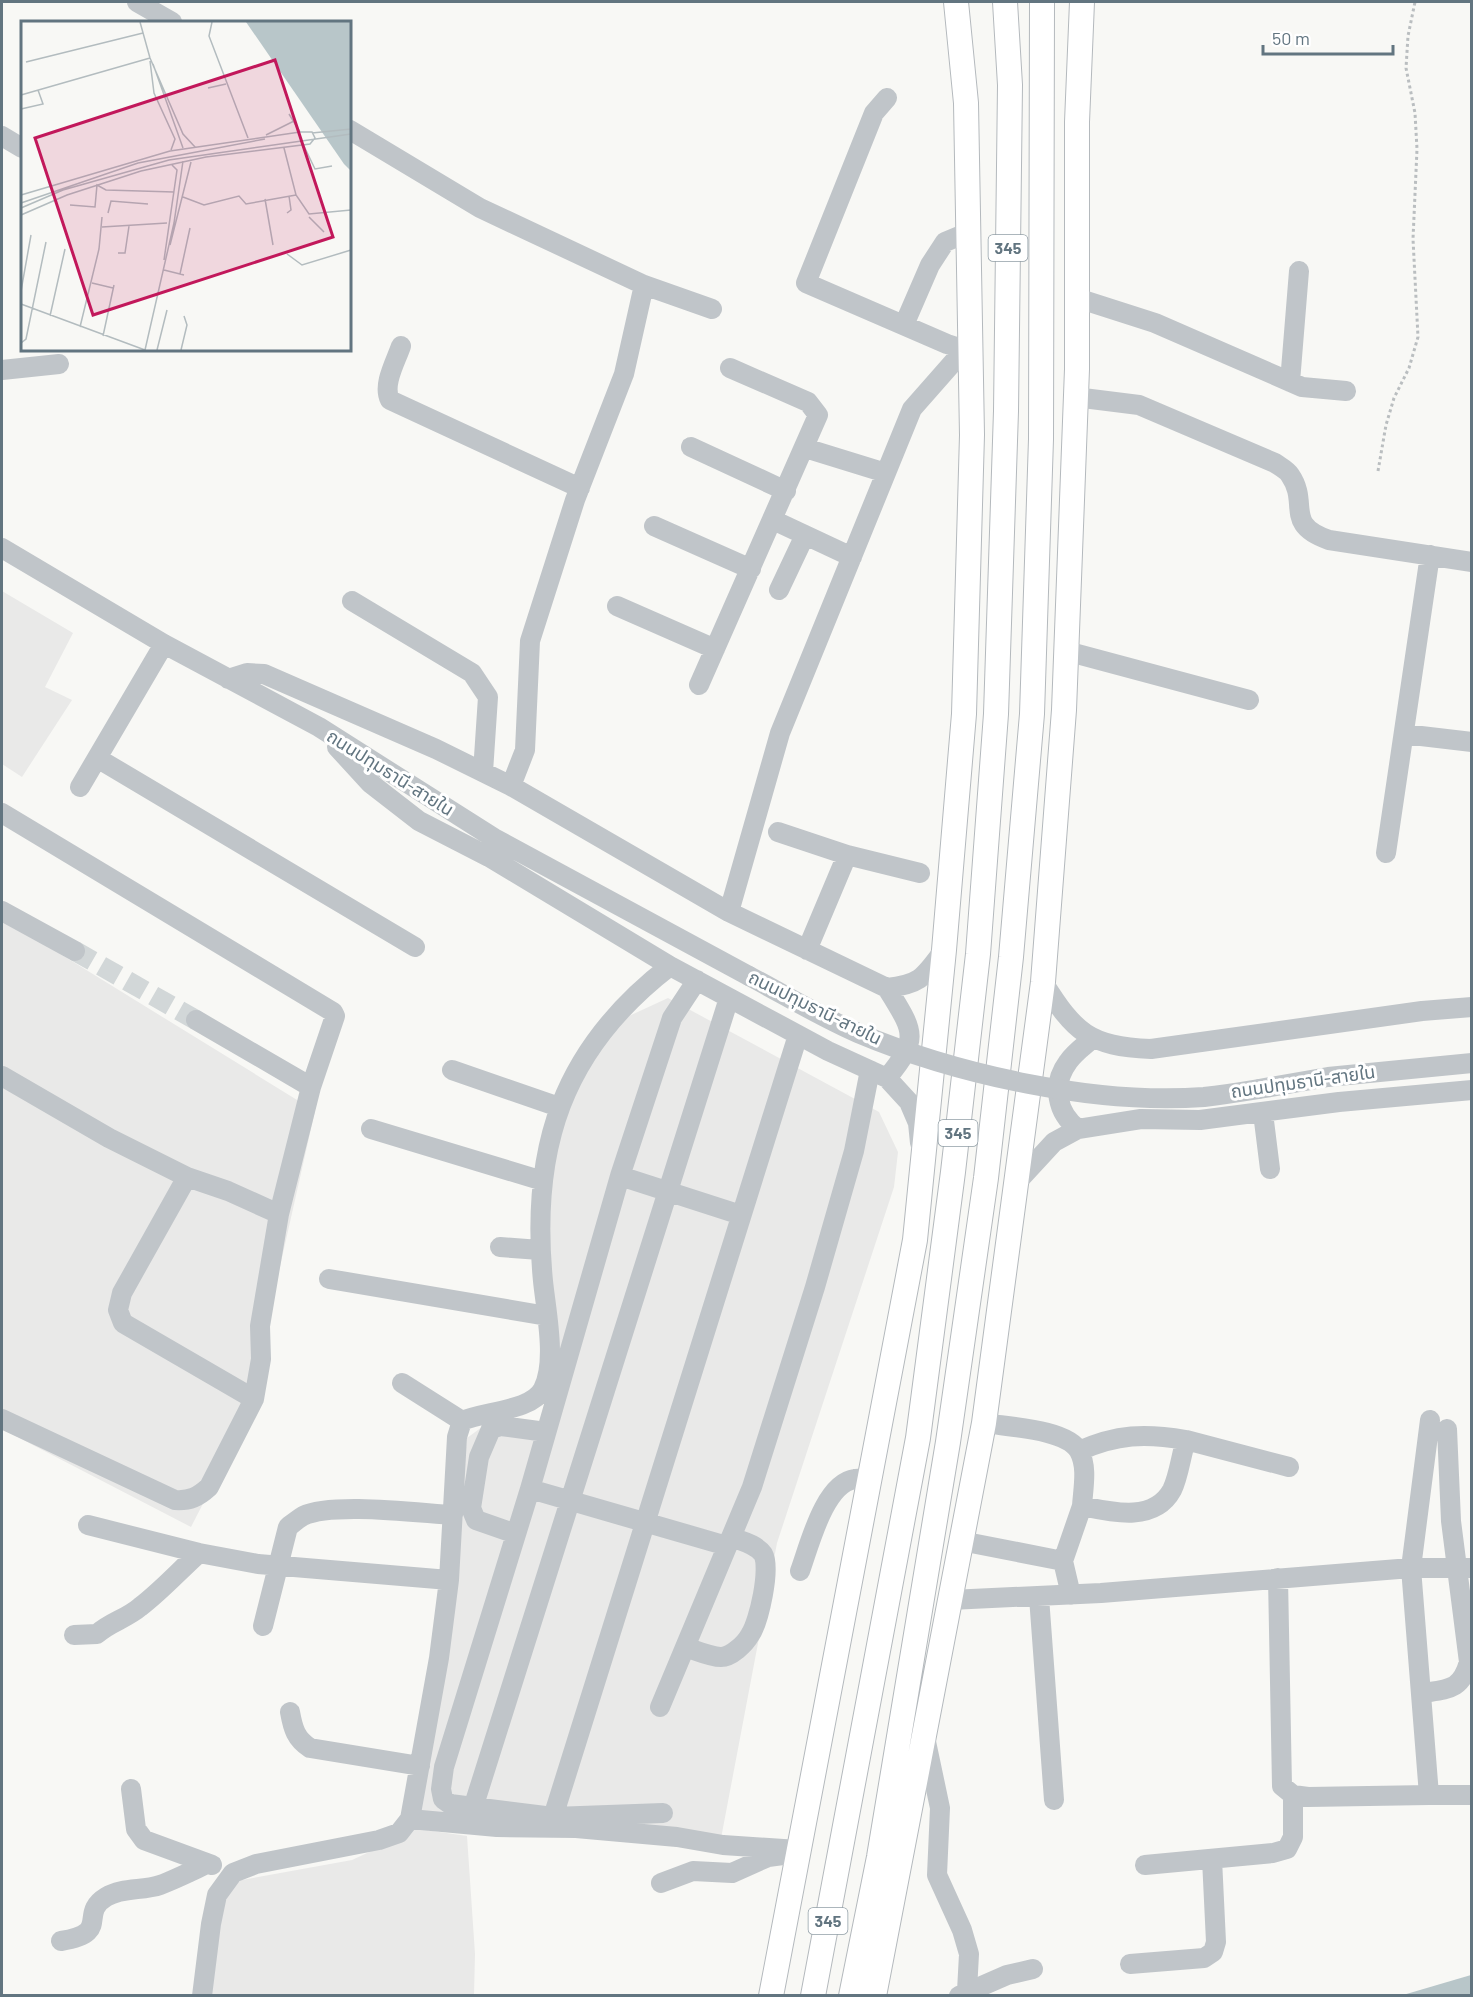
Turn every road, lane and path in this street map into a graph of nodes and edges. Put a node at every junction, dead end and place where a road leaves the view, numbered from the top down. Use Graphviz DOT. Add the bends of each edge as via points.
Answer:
graph roads {
  1 [pos="137,2"];
  2 [pos="956,2"];
  3 [pos="1005,2"];
  4 [pos="1042,2"];
  5 [pos="1082,2"];
  6 [pos="1415,2"];
  7 [pos="170,21"];
  8 [pos="887,98"];
  9 [pos="351,131"];
  10 [pos="2,136"];
  11 [pos="21,147"];
  12 [pos="969,232"];
  13 [pos="1299,271"];
  14 [pos="644,285"];
  15 [pos="1077,298"];
  16 [pos="712,309"];
  17 [pos="1041,322"];
  18 [pos="904,326"];
  19 [pos="401,346"];
  20 [pos="972,352"];
  21 [pos="59,364"];
  22 [pos="730,368"];
  23 [pos="1077,369"];
  24 [pos="2,370"];
  25 [pos="1290,382"];
  26 [pos="1346,391"];
  27 [pos="1075,397"];
  28 [pos="1006,411"];
  29 [pos="691,447"];
  30 [pos="805,448"];
  31 [pos="1377,471"];
  32 [pos="886,473"];
  33 [pos="580,488"];
  34 [pos="786,491"];
  35 [pos="971,497"];
  36 [pos="773,520"];
  37 [pos="654,526"];
  38 [pos="805,535"];
  39 [pos="2,548"];
  40 [pos="1430,555"];
  41 [pos="852,557"];
  42 [pos="1472,562"];
  43 [pos="751,569"];
  44 [pos="779,590"];
  45 [pos="352,601"];
  46 [pos="616,606"];
  47 [pos="164,644"];
  48 [pos="715,649"];
  49 [pos="1066,651"];
  50 [pos="228,679"];
  51 [pos="699,685"];
  52 [pos="1249,700"];
  53 [pos="319,728"];
  54 [pos="1404,734"];
  55 [pos="1472,742"];
  56 [pos="97,758"];
  57 [pos="483,772"];
  58 [pos="511,786"];
  59 [pos="80,788"];
  60 [pos="2,813"];
  61 [pos="778,832"];
  62 [pos="1386,853"];
  63 [pos="847,855"];
  64 [pos="920,873"];
  65 [pos="2,911"];
  66 [pos="729,912"];
  67 [pos="415,947"];
  68 [pos="807,950"];
  69 [pos="944,950"];
  70 [pos="75,951"];
  71 [pos="670,966"];
  72 [pos="697,980"];
  73 [pos="1043,982"];
  74 [pos="887,988"];
  75 [pos="729,998"];
  76 [pos="1472,1007"];
  77 [pos="196,1020"];
  78 [pos="798,1035"];
  79 [pos="1092,1039"];
  80 [pos="1472,1063"];
  81 [pos="452,1070"];
  82 [pos="879,1074"];
  83 [pos="2,1076"];
  84 [pos="311,1087"];
  85 [pos="1472,1090"];
  86 [pos="560,1107"];
  87 [pos="1263,1113"];
  88 [pos="371,1129"];
  89 [pos="1078,1129"];
  90 [pos="1270,1169"];
  91 [pos="923,1173"];
  92 [pos="620,1176"];
  93 [pos="187,1177"];
  94 [pos="543,1181"];
  95 [pos="1018,1181"];
  96 [pos="666,1191"];
  97 [pos="279,1214"];
  98 [pos="741,1215"];
  99 [pos="915,1240"];
  100 [pos="500,1247"];
  101 [pos="540,1250"];
  102 [pos="1008,1253"];
  103 [pos="329,1279"];
  104 [pos="547,1316"];
  105 [pos="402,1383"];
  106 [pos="254,1399"];
  107 [pos="2,1419"];
  108 [pos="462,1421"];
  109 [pos="984,1423"];
  110 [pos="546,1432"];
  111 [pos="918,1438"];
  112 [pos="1186,1440"];
  113 [pos="948,1442"];
  114 [pos="1079,1451"];
  115 [pos="1289,1467"];
  116 [pos="869,1480"];
  117 [pos="530,1489"];
  118 [pos="570,1500"];
  119 [pos="1082,1506"];
  120 [pos="453,1515"];
  121 [pos="646,1523"];
  122 [pos="88,1525"];
  123 [pos="516,1534"];
  124 [pos="962,1541"];
  125 [pos="729,1542"];
  126 [pos="199,1553"];
  127 [pos="1064,1561"];
  128 [pos="278,1565"];
  129 [pos="1465,1567"];
  130 [pos="1411,1568"];
  131 [pos="800,1571"];
  132 [pos="1278,1578"];
  133 [pos="449,1580"];
  134 [pos="1071,1595"];
  135 [pos="1040,1597"];
  136 [pos="950,1600"];
  137 [pos="262,1626"];
  138 [pos="74,1635"];
  139 [pos="685,1647"];
  140 [pos="1423,1693"];
  141 [pos="660,1707"];
  142 [pos="291,1712"];
  143 [pos="923,1732"];
  144 [pos="420,1766"];
  145 [pos="131,1789"];
  146 [pos="1293,1795"];
  147 [pos="1429,1795"];
  148 [pos="1472,1795"];
  149 [pos="1054,1800"];
  150 [pos="473,1808"];
  151 [pos="663,1813"];
  152 [pos="554,1817"];
  153 [pos="410,1819"];
  154 [pos="798,1853"];
  155 [pos="1212,1859"];
  156 [pos="207,1864"];
  157 [pos="1145,1865"];
  158 [pos="233,1873"];
  159 [pos="661,1883"];
  160 [pos="61,1941"];
  161 [pos="1130,1964"];
  162 [pos="1033,1970"];
  163 [pos="963,1993"];
  164 [pos="202,1995"];
  165 [pos="771,1995"];
  166 [pos="813,1995"];
  167 [pos="851,1995"];
  168 [pos="874,1995"];
  1 -- 7 [label="street"];
  2 -- 12 [label="main road"];
  3 -- 28 [label="main road, 345" via="1010,85"];
  4 -- 17 [label="main road, 345"];
  5 -- 15 [label="main road"];
  6 -- 31 [label="path" via="1406,68 1417,149 1413,239 1418,337 1409,369 1394,398"];
  8 -- 18 [label="street" via="874,113 806,283"];
  9 -- 14 [label="street" via="480,208"];
  10 -- 11 [label="street"];
  12 -- 18 [label="street" via="945,242 930,265"];
  12 -- 20 [label="main road"];
  13 -- 25 [label="street"];
  14 -- 16 [label="street"];
  14 -- 33 [label="street" via="624,374"];
  15 -- 23 [label="main road"];
  15 -- 25 [label="street" via="1155,323"];
  17 -- 23 [label="main road"];
  17 -- 113 [label="main road, 345" via="1032,714 989,1155"];
  18 -- 20 [label="street"];
  19 -- 33 [label="street" via="388,384 390,400"];
  20 -- 32 [label="street" via="956,358 912,409"];
  20 -- 35 [label="main road"];
  21 -- 24 [label="street"];
  22 -- 30 [label="street" via="808,402 818,415"];
  23 -- 27 [label="main road"];
  25 -- 26 [label="street" via="1302,387"];
  27 -- 40 [label="street" via="1139,405 1275,463 1290,474 1300,515 1312,534"];
  27 -- 49 [label="main road"];
  28 -- 35 [label="main road"];
  28 -- 111 [label="main road, 345" via="996,714 978,954"];
  29 -- 34 [label="street"];
  30 -- 32 [label="street"];
  30 -- 34 [label="street"];
  32 -- 41 [label="street"];
  33 -- 58 [label="street" via="530,641 525,750"];
  34 -- 36 [label="street"];
  35 -- 69 [label="main road" via="964,714"];
  36 -- 38 [label="street"];
  36 -- 43 [label="street"];
  37 -- 43 [label="street"];
  38 -- 41 [label="street"];
  38 -- 44 [label="street"];
  39 -- 47 [label="street, ถนนปทุมธานี-สายใน"];
  40 -- 42 [label="street"];
  40 -- 54 [label="street"];
  41 -- 66 [label="street" via="780,733"];
  43 -- 48 [label="street"];
  45 -- 57 [label="street" via="472,673 488,697"];
  46 -- 48 [label="street"];
  47 -- 50 [label="street, ถนนปทุมธานี-สายใน"];
  47 -- 56 [label="street"];
  48 -- 51 [label="street"];
  49 -- 52 [label="street"];
  49 -- 73 [label="main road"];
  50 -- 53 [label="street, ถนนปทุมธานี-สายใน"];
  50 -- 57 [label="street, ถนนปทุมธานี-สายใน" via="247,673 264,674"];
  53 -- 71 [label="street" via="370,783 419,821 489,857"];
  53 -- 80 [label="street, ถนนปทุมธานี-สายใน, bridge" via="494,838 749,976 858,1033 956,1066 1021,1084 1133,1096 1204,1097 1328,1077"];
  54 -- 55 [label="street"];
  54 -- 62 [label="street"];
  56 -- 59 [label="street"];
  56 -- 67 [label="street"];
  57 -- 58 [label="street, ถนนปทุมธานี-สายใน"];
  58 -- 66 [label="street, ถนนปทุมธานี-สายใน"];
  60 -- 84 [label="street" via="333,1011 335,1016"];
  61 -- 63 [label="street"];
  63 -- 64 [label="street"];
  63 -- 68 [label="street"];
  65 -- 70 [label="street"];
  66 -- 68 [label="street, ถนนปทุมธานี-สายใน"];
  68 -- 74 [label="street, ถนนปทุมธานี-สายใน"];
  69 -- 74 [label="street" via="912,985"];
  69 -- 91 [label="main road"];
  71 -- 72 [label="street"];
  71 -- 86 [label="street" via="610,1020 585,1054"];
  72 -- 75 [label="street"];
  72 -- 92 [label="street" via="672,1018"];
  73 -- 79 [label="street" via="1076,1028"];
  73 -- 95 [label="main road"];
  74 -- 82 [label="street" via="910,1037 908,1053"];
  75 -- 78 [label="street"];
  75 -- 96 [label="street"];
  76 -- 79 [label="street" via="1150,1049"];
  77 -- 84 [label="street"];
  78 -- 82 [label="street"];
  78 -- 98 [label="street"];
  79 -- 89 [label="street" via="1068,1062 1058,1080 1059,1106"];
  81 -- 86 [label="street"];
  82 -- 91 [label="street" via="909,1102 918,1123"];
  82 -- 125 [label="street" via="752,1487"];
  83 -- 93 [label="street" via="109,1138"];
  84 -- 97 [label="street"];
  85 -- 87 [label="street"];
  86 -- 94 [label="street"];
  87 -- 89 [label="street" via="1200,1120 1141,1119"];
  87 -- 90 [label="street"];
  88 -- 94 [label="street"];
  89 -- 95 [label="street" via="1054,1142"];
  91 -- 99 [label="main road"];
  92 -- 96 [label="street"];
  92 -- 110 [label="street"];
  93 -- 97 [label="street"];
  93 -- 106 [label="street" via="122,1293 118,1310 123,1323"];
  94 -- 101 [label="street"];
  95 -- 102 [label="main road"];
  96 -- 98 [label="street"];
  96 -- 118 [label="street"];
  97 -- 106 [label="street" via="260,1326 261,1359"];
  98 -- 121 [label="street"];
  99 -- 111 [label="main road"];
  99 -- 116 [label="main road"];
  100 -- 101 [label="street"];
  101 -- 104 [label="street"];
  102 -- 109 [label="main road"];
  102 -- 113 [label="main road"];
  103 -- 104 [label="street"];
  104 -- 108 [label="street" via="550,1366 543,1389 532,1403"];
  105 -- 108 [label="street"];
  106 -- 107 [label="street" via="209,1487 188,1500 175,1500"];
  108 -- 120 [label="street" via="457,1437"];
  109 -- 114 [label="street" via="1055,1435 1068,1440"];
  109 -- 124 [label="main road"];
  110 -- 117 [label="street"];
  110 -- 123 [label="street" via="501,1426 491,1429 479,1457 473,1514 485,1525"];
  111 -- 166 [label="main road, 345"];
  112 -- 114 [label="street" via="1161,1436 1106,1439"];
  112 -- 115 [label="street"];
  112 -- 119 [label="street" via="1172,1490 1156,1507 1136,1513 1114,1513"];
  113 -- 167 [label="main road, 345" via="879,1857"];
  114 -- 119 [label="street" via="1085,1472"];
  116 -- 131 [label="street" via="853,1479 838,1487 826,1503"];
  116 -- 154 [label="main road"];
  117 -- 118 [label="street"];
  117 -- 123 [label="street"];
  118 -- 121 [label="street"];
  118 -- 150 [label="street"];
  119 -- 127 [label="street"];
  120 -- 128 [label="street" via="349,1510 303,1516 288,1527"];
  120 -- 133 [label="street"];
  121 -- 125 [label="street"];
  121 -- 152 [label="street"];
  122 -- 126 [label="street"];
  123 -- 150 [label="street" via="444,1767 443,1799"];
  124 -- 127 [label="street"];
  124 -- 136 [label="main road"];
  125 -- 139 [label="street"];
  125 -- 139 [label="street" via="752,1545 763,1555 766,1566 762,1601 750,1635 733,1653 721,1657"];
  126 -- 128 [label="street"];
  126 -- 138 [label="street" via="122,1620 108,1623 97,1634"];
  127 -- 134 [label="street"];
  128 -- 133 [label="street"];
  128 -- 137 [label="street"];
  129 -- 130 [label="street"];
  129 -- 130 [label="street" via="1450,1521 1439,1424"];
  129 -- 140 [label="street" via="1469,1662 1463,1679 1452,1689"];
  130 -- 132 [label="street"];
  130 -- 140 [label="street"];
  132 -- 134 [label="street"];
  132 -- 146 [label="street" via="1282,1786"];
  133 -- 144 [label="street" via="440,1658"];
  134 -- 135 [label="street"];
  135 -- 136 [label="street"];
  135 -- 149 [label="street"];
  136 -- 143 [label="main road"];
  139 -- 141 [label="street"];
  140 -- 147 [label="street"];
  142 -- 144 [label="street" via="299,1740 310,1748"];
  143 -- 163 [label="street" via="940,1808 937,1875 969,1954"];
  143 -- 168 [label="main road"];
  144 -- 153 [label="street"];
  145 -- 156 [label="street" via="136,1829 144,1840"];
  146 -- 147 [label="street"];
  146 -- 155 [label="street" via="1293,1837 1287,1849"];
  147 -- 148 [label="street"];
  150 -- 152 [label="street"];
  151 -- 152 [label="street"];
  153 -- 154 [label="street" via="497,1827 576,1828"];
  153 -- 158 [label="street" via="399,1833 379,1840 256,1864"];
  154 -- 159 [label="street" via="768,1857 732,1873 682,1873"];
  154 -- 165 [label="main road"];
  155 -- 157 [label="street"];
  155 -- 161 [label="street" via="1216,1942 1213,1952 1204,1958"];
  156 -- 158 [label="street"];
  156 -- 160 [label="street" via="161,1885 107,1896 93,1913 90,1931 82,1938"];
  158 -- 164 [label="street" via="217,1895"];
  162 -- 163 [label="street" via="1007,1975"];
}
